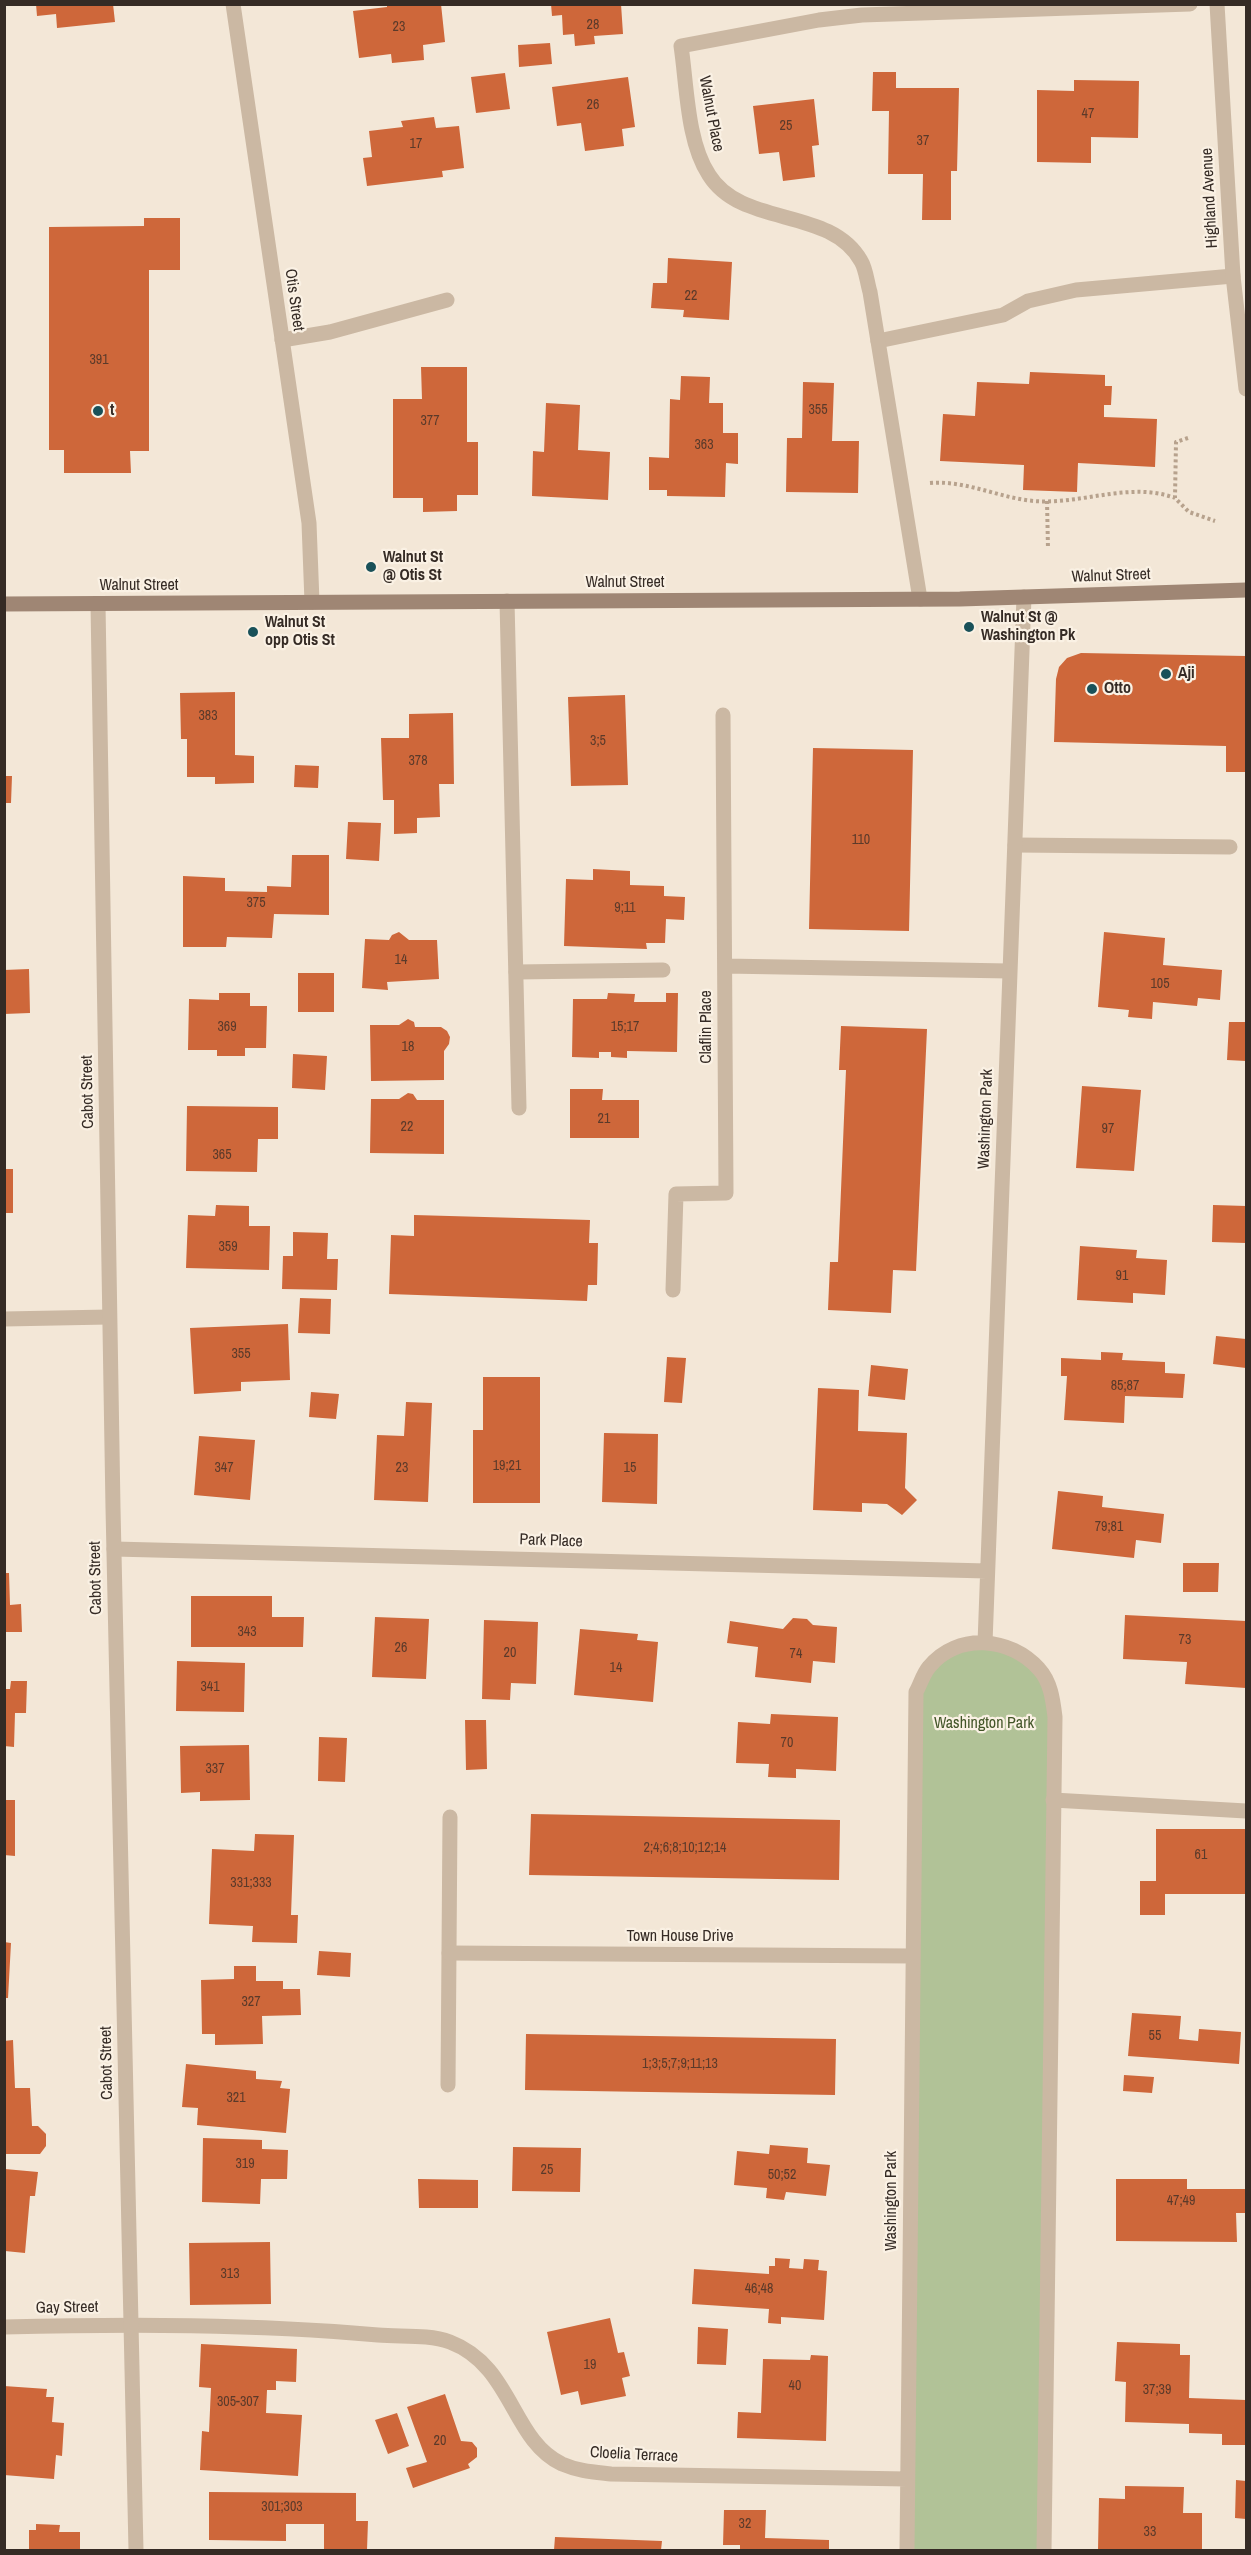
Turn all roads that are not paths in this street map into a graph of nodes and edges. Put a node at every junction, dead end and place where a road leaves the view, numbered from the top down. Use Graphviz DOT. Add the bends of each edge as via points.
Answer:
graph roads {
  1 [pos="233,4"];
  2 [pos="1190,4"];
  3 [pos="1217,4"];
  4 [pos="1233,276"];
  5 [pos="447,300"];
  6 [pos="1241,308"];
  7 [pos="282,340"];
  8 [pos="878,341"];
  9 [pos="1246,388"];
  10 [pos="1246,590"];
  11 [pos="1024,597"];
  12 [pos="920,599"];
  13 [pos="507,601"];
  14 [pos="312,602"];
  15 [pos="4,604"];
  16 [pos="98,604"];
  17 [pos="723,715"];
  18 [pos="1015,845"];
  19 [pos="1230,847"];
  20 [pos="725,966"];
  21 [pos="663,970"];
  22 [pos="1009,971"];
  23 [pos="516,972"];
  24 [pos="519,1108"];
  25 [pos="673,1290"];
  26 [pos="109,1317"];
  27 [pos="4,1319"];
  28 [pos="114,1549"];
  29 [pos="987,1571"];
  30 [pos="985,1643"];
  31 [pos="1053,1800"];
  32 [pos="1246,1811"];
  33 [pos="450,1816"];
  34 [pos="449,1953"];
  35 [pos="912,1956"];
  36 [pos="448,2085"];
  37 [pos="130,2324"];
  38 [pos="4,2327"];
  39 [pos="907,2479"];
  40 [pos="136,2550"];
  41 [pos="907,2550"];
  42 [pos="1044,2550"];
  1 -- 7 [label="street, Otis Street"];
  2 -- 8 [label="street, Walnut Place" via="862,15 681,46 697,154 710,178 733,197 752,206 816,227 844,241 861,261"];
  3 -- 4 [label="street, Highland Avenue"];
  4 -- 6 [label="street, Highland Avenue"];
  4 -- 8 [label="street" via="1076,290 1028,301 1003,315"];
  5 -- 7 [label="street" via="330,332"];
  6 -- 9 [label="street, Highland Avenue"];
  7 -- 14 [label="street, Otis Street" via="309,523"];
  8 -- 12 [label="street, Walnut Place"];
  10 -- 11 [label="main road, Walnut Street"];
  11 -- 12 [label="main road, Walnut Street"];
  11 -- 18 [label="street, Washington Park"];
  12 -- 13 [label="main road, Walnut Street"];
  13 -- 14 [label="main road, Walnut Street"];
  13 -- 23 [label="street"];
  14 -- 16 [label="main road, Walnut Street"];
  15 -- 16 [label="main road, Walnut Street"];
  16 -- 26 [label="street, Cabot Street"];
  17 -- 20 [label="street, Claflin Place"];
  18 -- 19 [label="street"];
  18 -- 22 [label="street, Washington Park"];
  20 -- 22 [label="street"];
  20 -- 25 [label="street, Claflin Place" via="726,1193 676,1194"];
  21 -- 23 [label="street"];
  22 -- 29 [label="street, Washington Park"];
  23 -- 24 [label="street"];
  26 -- 27 [label="street"];
  26 -- 28 [label="street, Cabot Street"];
  28 -- 29 [label="street, Park Place"];
  28 -- 37 [label="street, Cabot Street"];
  29 -- 30 [label="street, Washington Park"];
  30 -- 31 [label="street, Washington Park" via="1018,1652 1041,1670 1052,1692"];
  30 -- 35 [label="street, Washington Park" via="948,1651 928,1668 916,1692"];
  31 -- 32 [label="street"];
  31 -- 42 [label="street, Washington Park"];
  33 -- 34 [label="street"];
  34 -- 35 [label="street, Town House Drive"];
  34 -- 36 [label="street"];
  35 -- 39 [label="street, Washington Park"];
  37 -- 38 [label="street, Gay Street"];
  37 -- 39 [label="street, Cloelia Terrace" via="319,2328 450,2342 476,2355 492,2372 542,2448 561,2463 586,2472"];
  37 -- 40 [label="street, Cabot Street"];
  39 -- 41 [label="street, Washington Park"];
}
